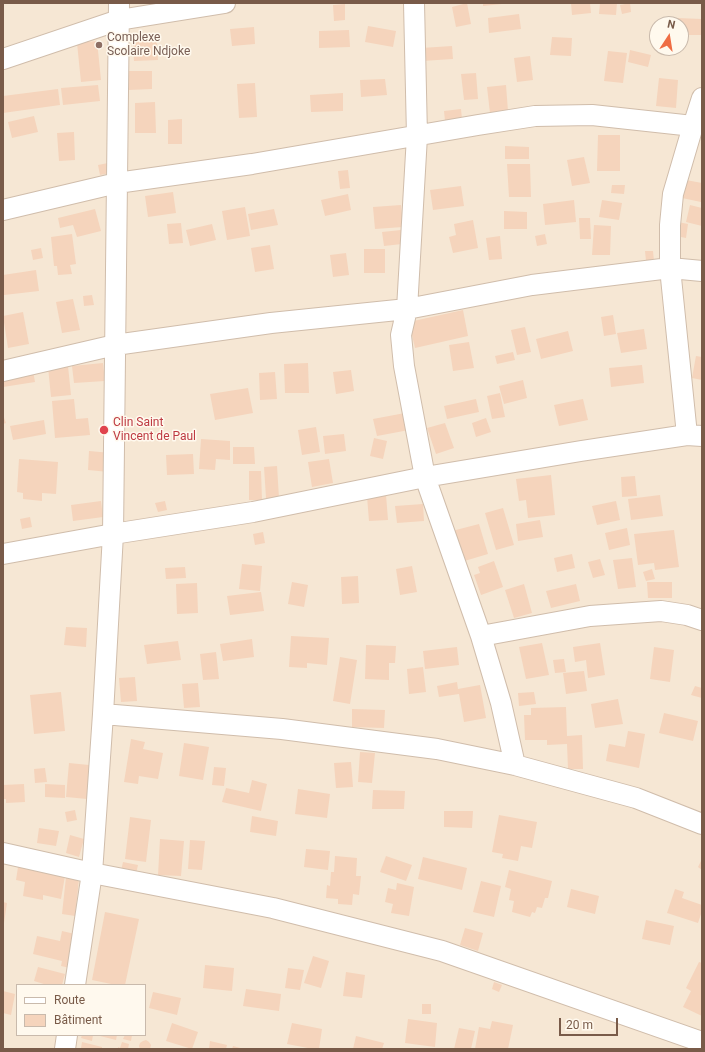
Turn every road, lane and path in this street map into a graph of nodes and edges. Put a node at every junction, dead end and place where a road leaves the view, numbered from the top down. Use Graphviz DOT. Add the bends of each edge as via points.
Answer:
graph roads {
  1 [pos="225,3"];
  2 [pos="414,3"];
  3 [pos="119,11"];
  4 [pos="3,59"];
  5 [pos="702,98"];
  6 [pos="693,126"];
  7 [pos="416,136"];
  8 [pos="117,183"];
  9 [pos="3,210"];
  10 [pos="670,268"];
  11 [pos="702,271"];
  12 [pos="407,309"];
  13 [pos="116,345"];
  14 [pos="3,371"];
  15 [pos="694,436"];
  16 [pos="425,477"];
  17 [pos="113,534"];
  18 [pos="3,554"];
  19 [pos="702,620"];
  20 [pos="481,636"];
  21 [pos="103,714"];
  22 [pos="515,765"];
  23 [pos="702,824"];
  24 [pos="3,853"];
  25 [pos="92,873"];
  26 [pos="75,984"];
  27 [pos="67,1036"];
  28 [pos="702,1042"];
  29 [pos="65,1049"];
  1 -- 3 [label="street"];
  2 -- 7 [label="street"];
  3 -- 4 [label="street"];
  3 -- 8 [label="street"];
  5 -- 6 [label="street"];
  6 -- 7 [label="street" via="592,115 535,116"];
  6 -- 10 [label="street" via="673,194"];
  7 -- 8 [label="street" via="252,164"];
  7 -- 12 [label="street"];
  8 -- 9 [label="street"];
  8 -- 13 [label="street"];
  10 -- 11 [label="street"];
  10 -- 12 [label="street" via="532,285"];
  10 -- 15 [label="street"];
  12 -- 13 [label="street" via="271,323"];
  12 -- 16 [label="street" via="401,335 404,366"];
  13 -- 14 [label="street"];
  13 -- 17 [label="street"];
  15 -- 16 [label="street" via="581,451"];
  16 -- 17 [label="street" via="253,512"];
  16 -- 20 [label="street"];
  17 -- 18 [label="street"];
  17 -- 21 [label="street"];
  19 -- 20 [label="street" via="661,611 598,615"];
  20 -- 22 [label="street" via="501,703"];
  21 -- 22 [label="street" via="282,729 437,749"];
  21 -- 25 [label="street"];
  22 -- 23 [label="street" via="636,798"];
  24 -- 25 [label="street"];
  25 -- 26 [label="street"];
  25 -- 28 [label="street" via="273,908 442,951"];
  27 -- 29 [label="street"];
}
